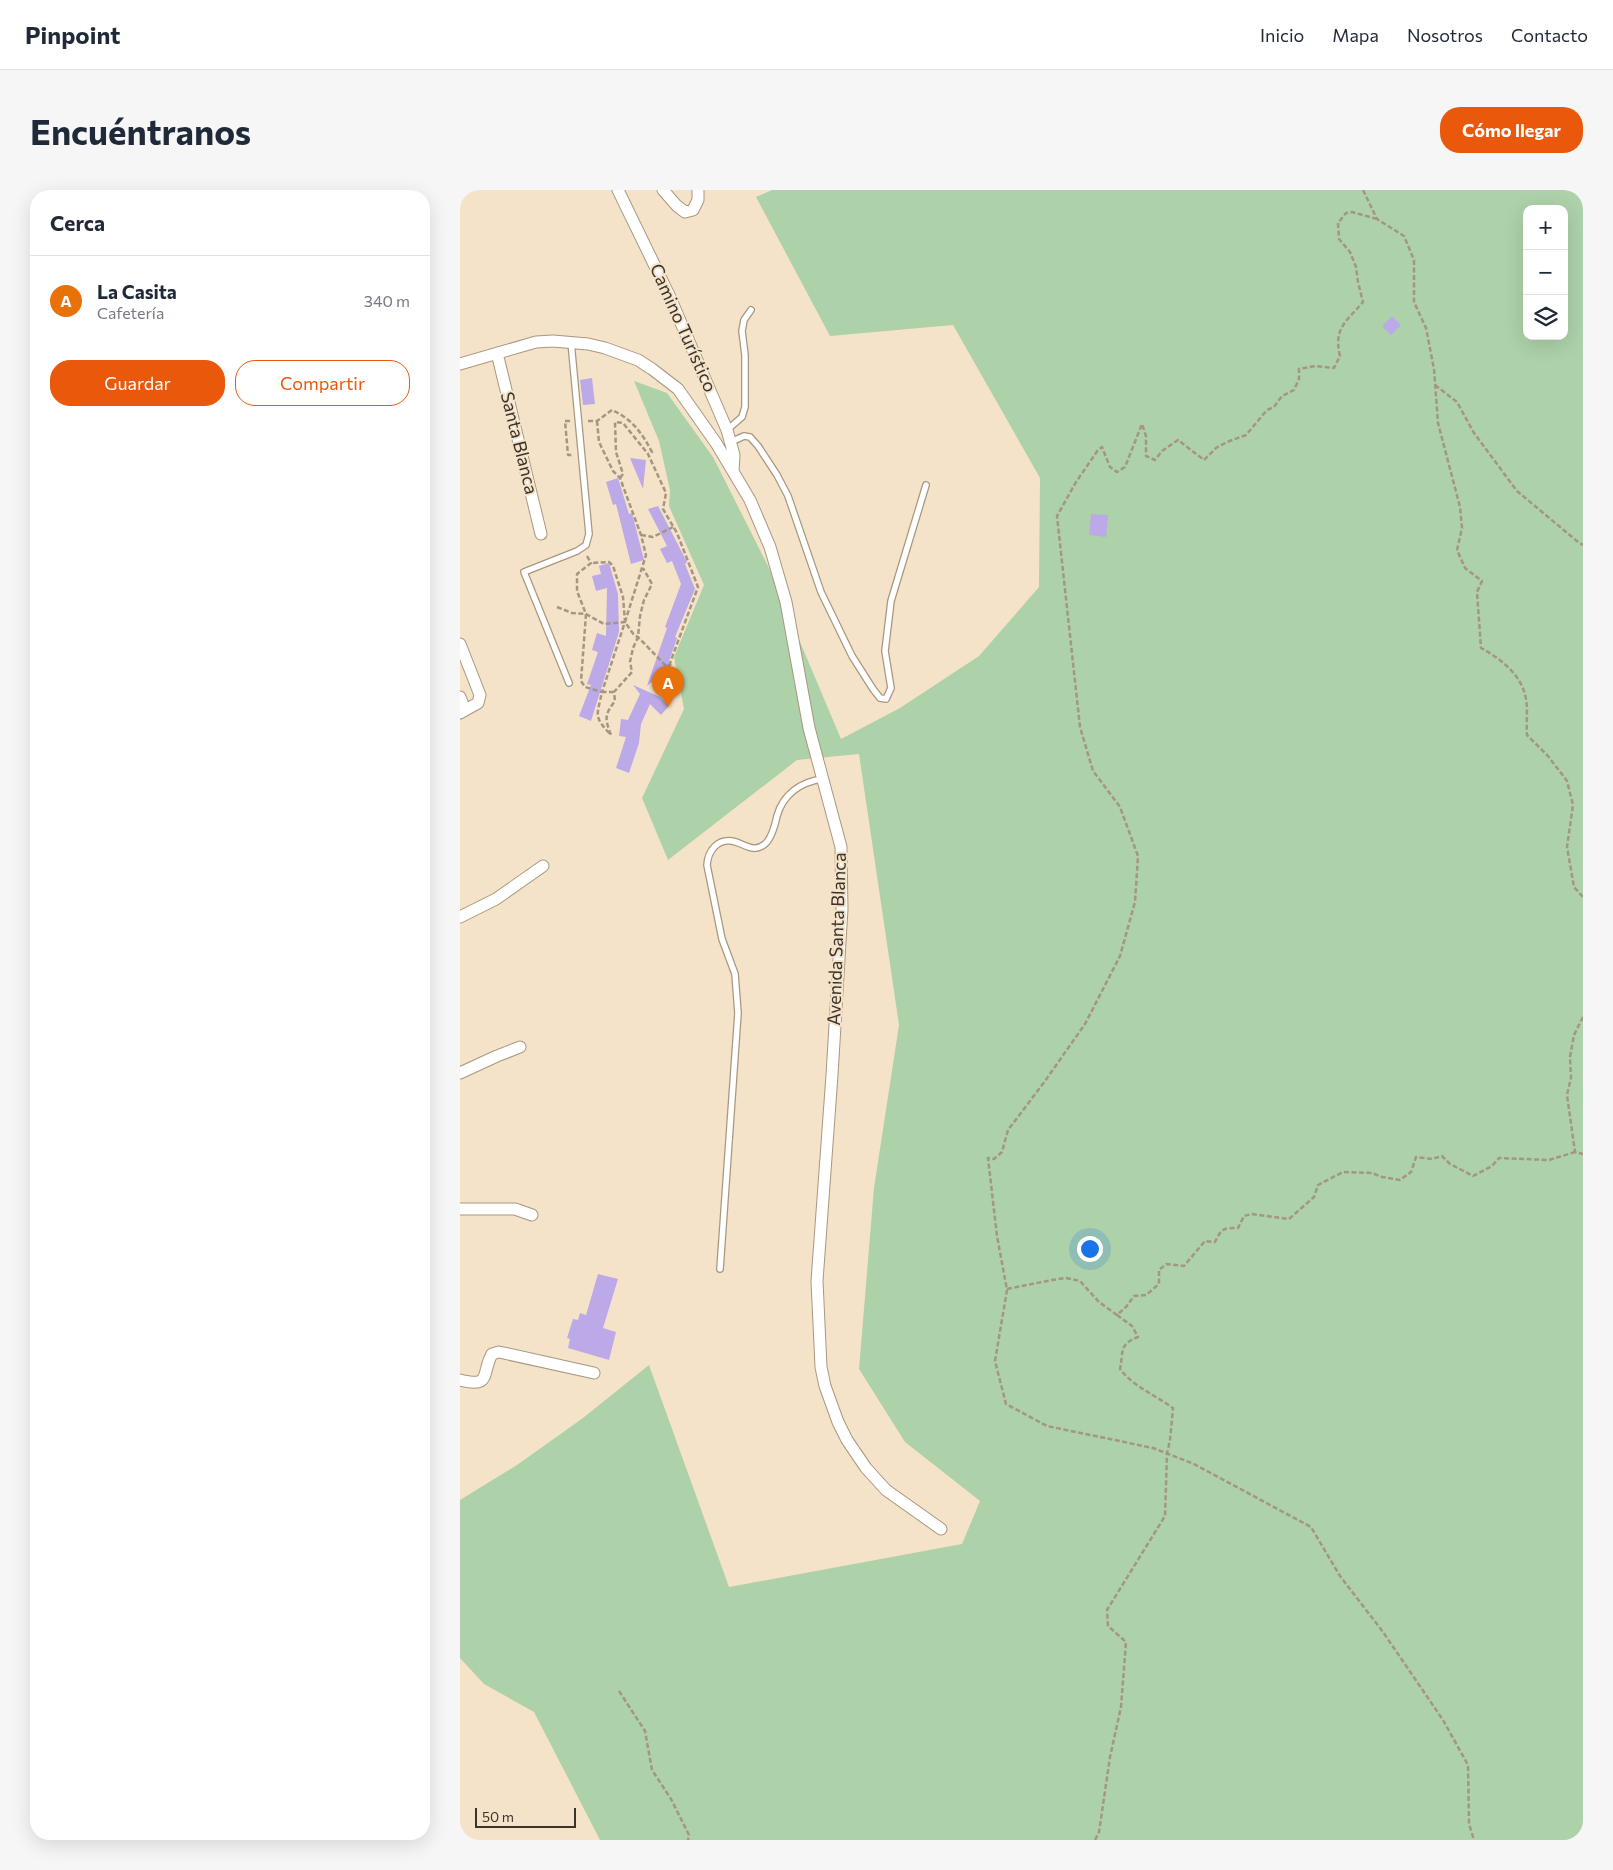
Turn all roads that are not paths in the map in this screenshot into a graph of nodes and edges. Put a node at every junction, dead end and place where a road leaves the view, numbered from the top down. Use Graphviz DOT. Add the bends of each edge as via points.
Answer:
graph roads {
  1 [pos="618,190"];
  2 [pos="663,190"];
  3 [pos="698,190"];
  4 [pos="751,310"];
  5 [pos="570,342"];
  6 [pos="497,353"];
  7 [pos="460,364"];
  8 [pos="727,430"];
  9 [pos="731,442"];
  10 [pos="733,471"];
  11 [pos="926,485"];
  12 [pos="541,534"];
  13 [pos="460,644"];
  14 [pos="569,683"];
  15 [pos="460,697"];
  16 [pos="462,711"];
  17 [pos="822,780"];
  18 [pos="543,866"];
  19 [pos="460,917"];
  20 [pos="520,1047"];
  21 [pos="460,1073"];
  22 [pos="460,1209"];
  23 [pos="532,1215"];
  24 [pos="720,1269"];
  25 [pos="594,1373"];
  26 [pos="460,1380"];
  27 [pos="941,1529"];
  1 -- 8 [label="street, Camino Turístico" via="669,295"];
  2 -- 3 [label="street" via="685,212 693,210"];
  4 -- 8 [label="lane" via="742,331 745,407 742,417"];
  5 -- 6 [label="street, Avenida Santa Blanca" via="536,342"];
  5 -- 10 [label="street, Avenida Santa Blanca" via="622,353 666,379 678,389"];
  5 -- 14 [label="lane" via="589,534 586,545 577,551 524,572"];
  6 -- 7 [label="street, Avenida Santa Blanca"];
  6 -- 12 [label="street, Santa Blanca"];
  8 -- 9 [label="street, Camino Turístico"];
  9 -- 10 [label="street, Camino Turístico"];
  9 -- 11 [label="lane" via="750,437 777,475 788,496 821,592 852,656 880,698 886,699 890,688 885,650 891,602"];
  10 -- 17 [label="street, Avenida Santa Blanca" via="750,500 770,548 786,602"];
  13 -- 16 [label="street" via="480,695 478,703"];
  15 -- 16 [label="street"];
  17 -- 24 [label="lane" via="805,783 791,793 781,806 766,843 748,848 733,841 722,842 712,849 707,859 722,939 735,974 738,1013"];
  17 -- 27 [label="street, Avenida Santa Blanca" via="841,847 842,909 817,1281 821,1367 838,1422 857,1456 886,1490"];
  18 -- 19 [label="street" via="496,899"];
  20 -- 21 [label="street"];
  22 -- 23 [label="street" via="515,1209"];
  25 -- 26 [label="street" via="499,1352 492,1354 486,1375 479,1382"];
}
